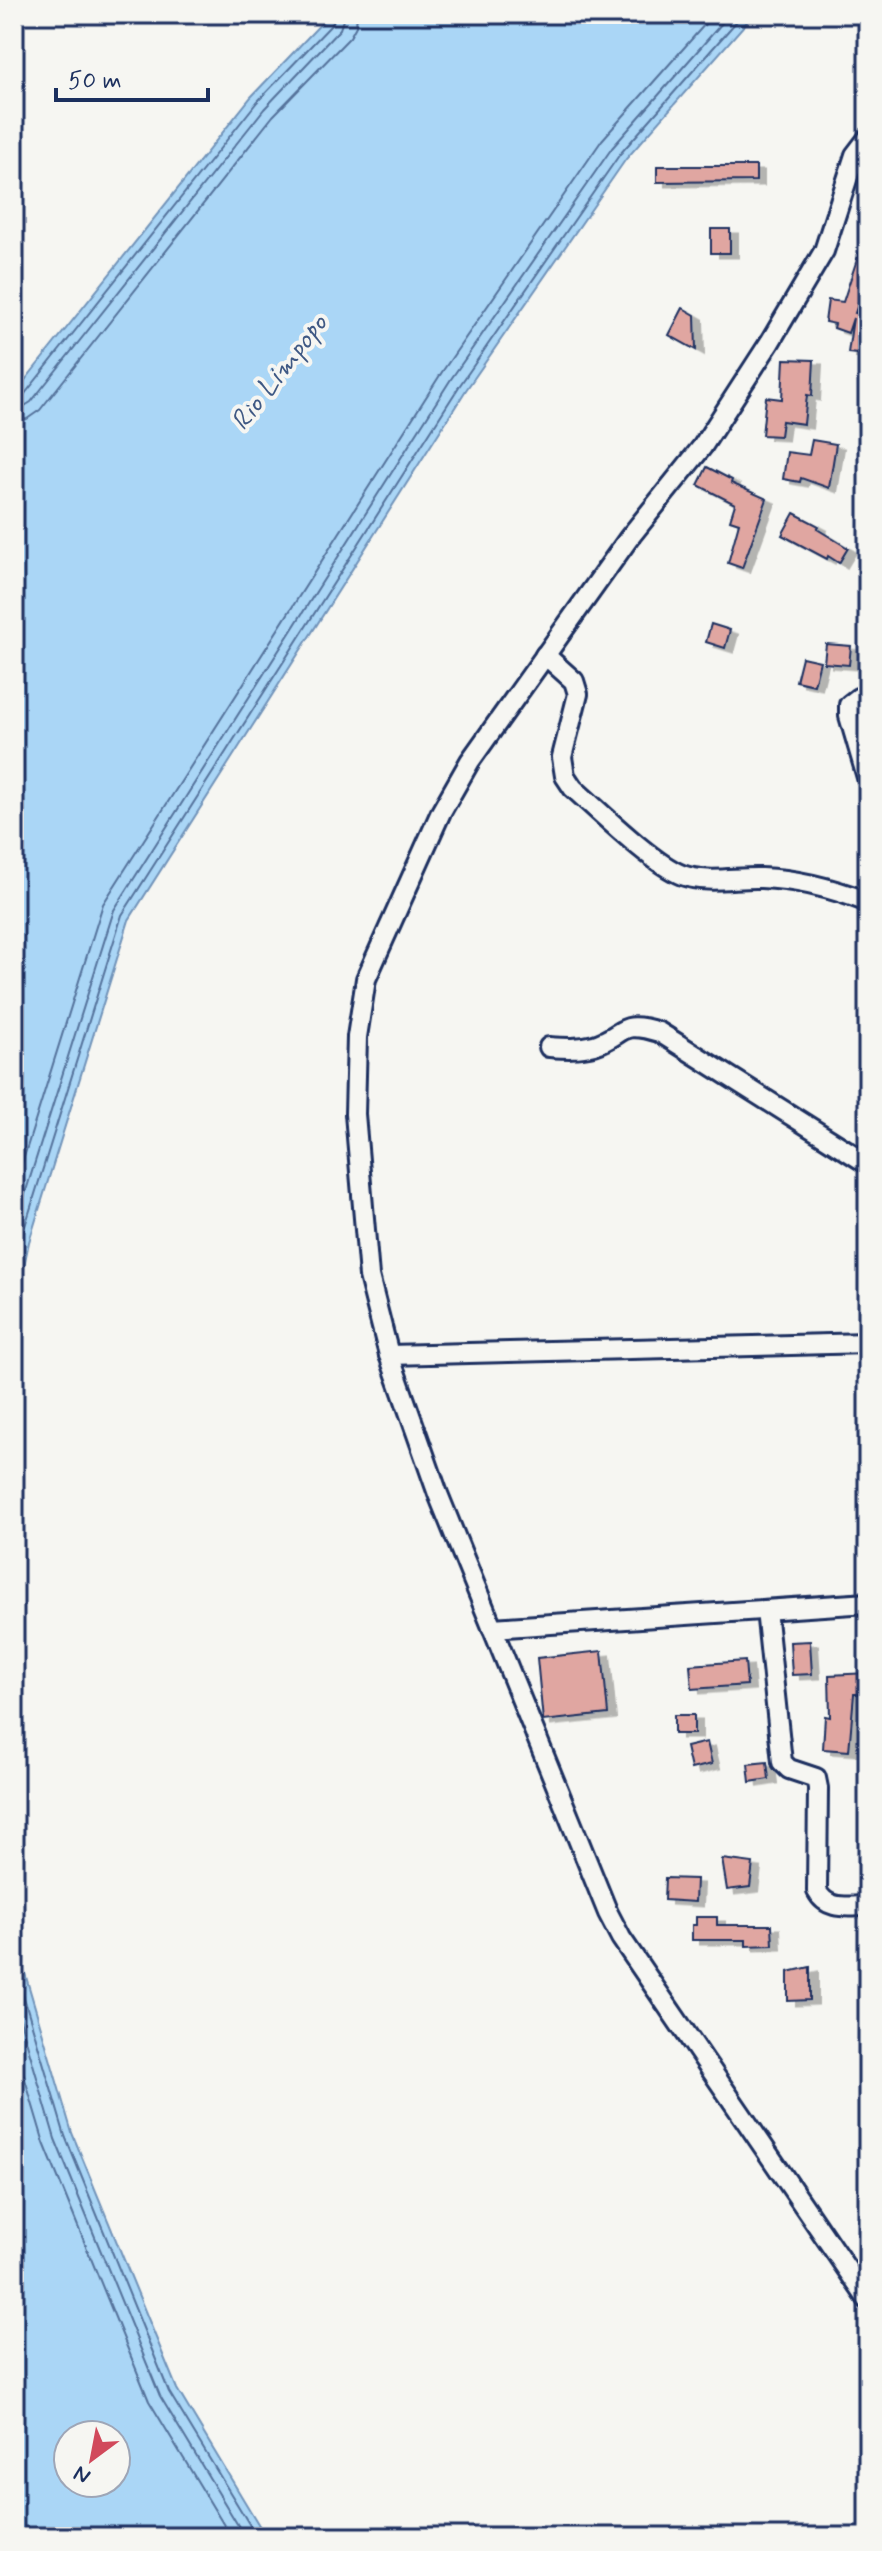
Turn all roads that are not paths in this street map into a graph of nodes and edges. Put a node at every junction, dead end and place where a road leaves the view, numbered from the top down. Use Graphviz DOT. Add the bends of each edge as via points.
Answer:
graph roads {
  1 [pos="868,138"];
  2 [pos="545,655"];
  3 [pos="868,697"];
  4 [pos="868,781"];
  5 [pos="868,902"];
  6 [pos="549,1047"];
  7 [pos="868,1164"];
  8 [pos="868,1343"];
  9 [pos="389,1355"];
  10 [pos="868,1603"];
  11 [pos="766,1610"];
  12 [pos="492,1628"];
  13 [pos="868,1906"];
  14 [pos="868,2300"];
  1 -- 2 [label="street" via="855,155 824,251 770,342 702,447"];
  2 -- 5 [label="street" via="574,681 578,694 562,757 565,776 662,864 698,880 808,883"];
  2 -- 9 [label="street" via="441,812 366,979 357,1037 356,1130 369,1276"];
  3 -- 4 [label="street" via="849,705"];
  6 -- 7 [label="street" via="598,1044 622,1029 641,1026 659,1032"];
  8 -- 9 [label="street"];
  9 -- 12 [label="street"];
  10 -- 11 [label="street"];
  11 -- 12 [label="street"];
  11 -- 13 [label="street" via="779,1753 789,1769 816,1778 818,1788 817,1891 834,1906"];
  12 -- 14 [label="street" via="621,1938"];
}
